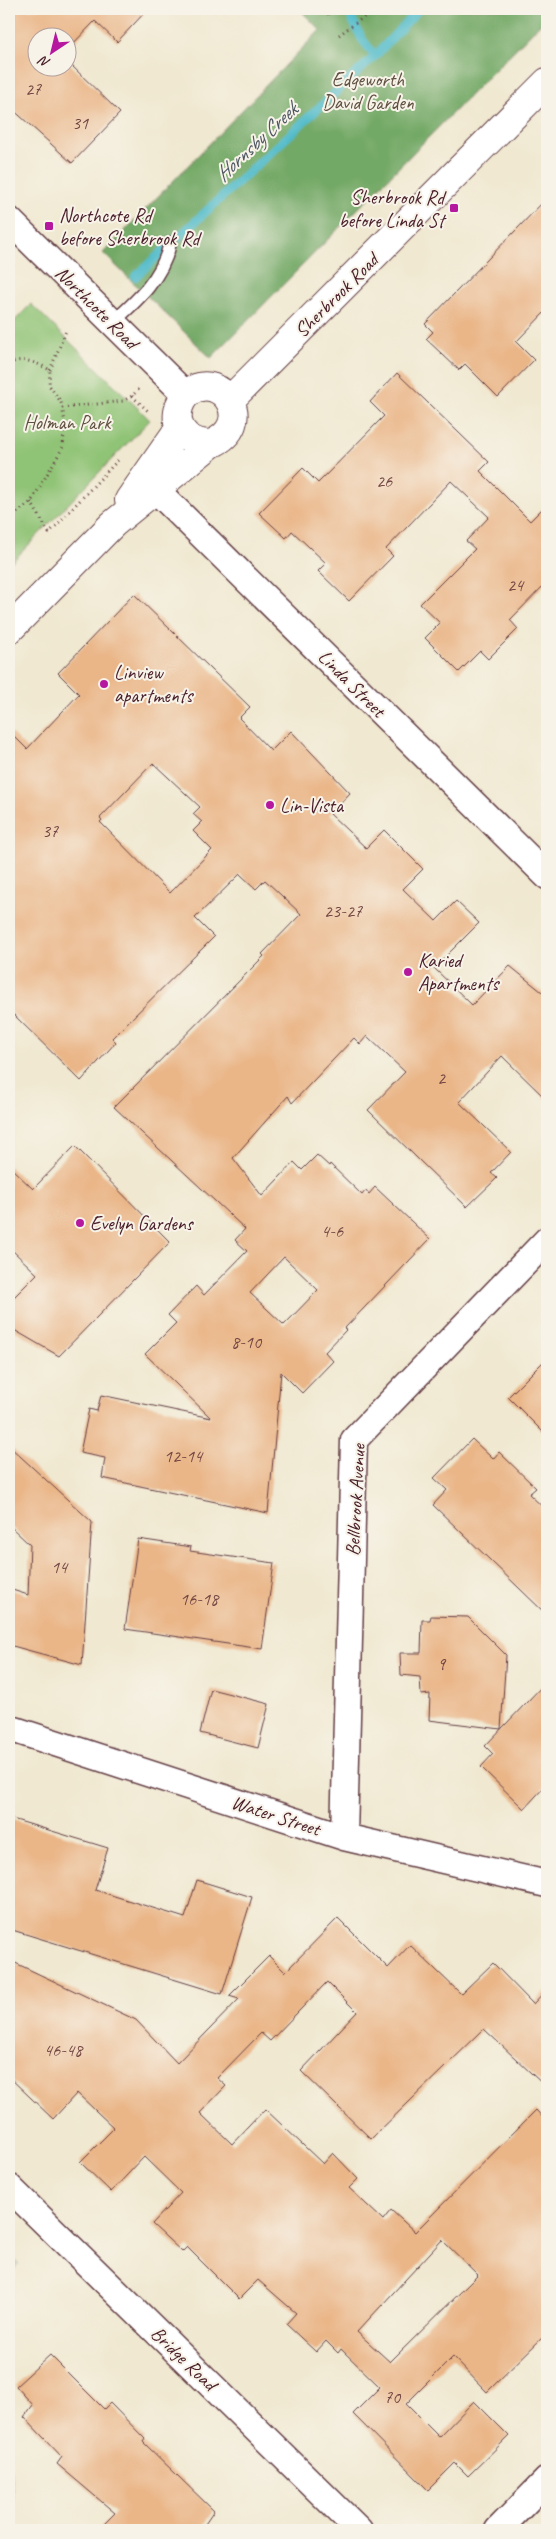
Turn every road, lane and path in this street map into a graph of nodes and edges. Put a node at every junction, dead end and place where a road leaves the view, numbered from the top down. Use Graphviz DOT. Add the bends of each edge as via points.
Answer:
graph roads {
  1 [pos="327,9"];
  2 [pos="374,9"];
  3 [pos="329,18"];
  4 [pos="339,35"];
  5 [pos="547,82"];
  6 [pos="9,220"];
  7 [pos="170,243"];
  8 [pos="113,322"];
  9 [pos="66,331"];
  10 [pos="9,364"];
  11 [pos="158,368"];
  12 [pos="50,370"];
  13 [pos="186,395"];
  14 [pos="132,396"];
  15 [pos="230,400"];
  16 [pos="62,408"];
  17 [pos="151,414"];
  18 [pos="180,428"];
  19 [pos="212,444"];
  20 [pos="123,455"];
  21 [pos="156,490"];
  22 [pos="31,502"];
  23 [pos="9,519"];
  24 [pos="113,524"];
  25 [pos="9,630"];
  26 [pos="547,876"];
  27 [pos="547,1240"];
  28 [pos="9,1728"];
  29 [pos="344,1837"];
  30 [pos="547,1884"];
  31 [pos="9,2187"];
  32 [pos="547,2480"];
  33 [pos="359,2530"];
  34 [pos="498,2530"];
  1 -- 3 [label="path"];
  2 -- 4 [label="path"];
  5 -- 15 [label="main road, Sherbrook Road"];
  6 -- 8 [label="street, Northcote Road"];
  7 -- 8 [label="lane" via="167,257 148,289"];
  8 -- 11 [label="street, Northcote Road"];
  9 -- 12 [label="path"];
  10 -- 12 [label="path" via="16,359 23,360"];
  11 -- 13 [label="street, Northcote Road"];
  11 -- 14 [label="path"];
  12 -- 16 [label="path" via="49,385"];
  13 -- 15 [label="main road" via="209,387"];
  13 -- 18 [label="main road" via="178,410"];
  14 -- 16 [label="path" via="123,401"];
  14 -- 17 [label="path"];
  15 -- 19 [label="main road" via="234,409 232,427"];
  16 -- 22 [label="path" via="65,422 63,447"];
  18 -- 19 [label="main road" via="193,441"];
  18 -- 24 [label="main road"];
  19 -- 21 [label="main road"];
  20 -- 22 [label="path" via="49,533"];
  21 -- 24 [label="main road"];
  21 -- 26 [label="street, Linda Street"];
  22 -- 23 [label="path"];
  24 -- 25 [label="main road"];
  27 -- 29 [label="street, Bellbrook Avenue" via="354,1440"];
  28 -- 29 [label="street, Water Street"];
  29 -- 30 [label="street, Water Street"];
  31 -- 33 [label="street, Bridge Road"];
  32 -- 34 [label="street"];
}
